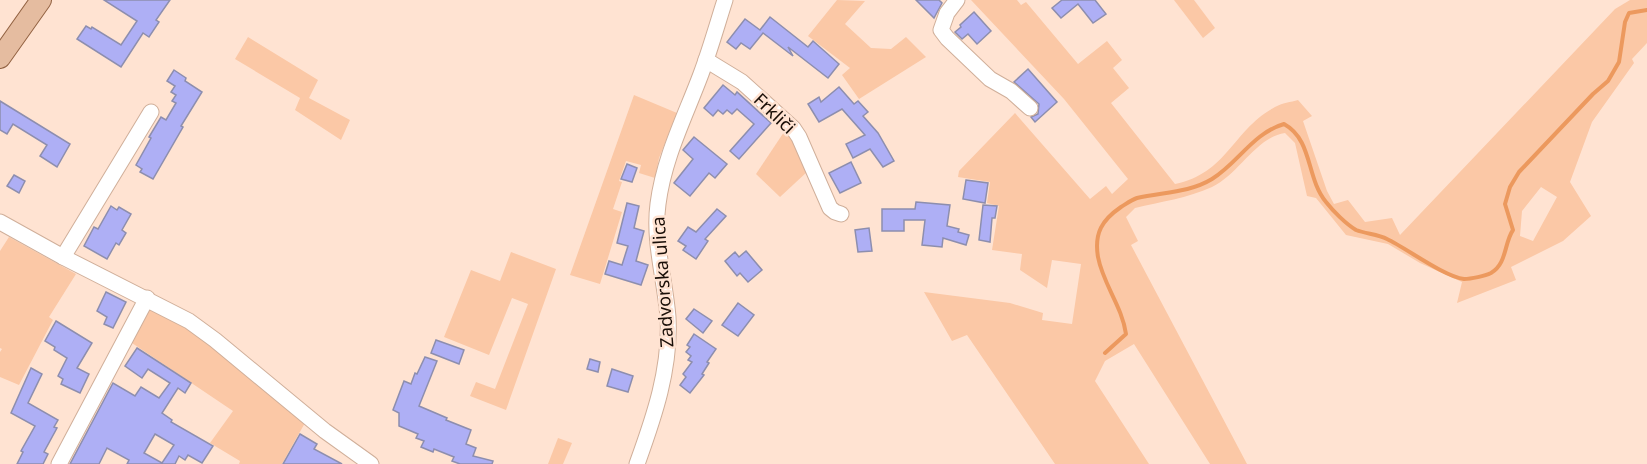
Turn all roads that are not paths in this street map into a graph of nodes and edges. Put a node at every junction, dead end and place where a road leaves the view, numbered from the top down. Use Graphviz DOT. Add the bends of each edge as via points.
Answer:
graph roads {
  1 [pos="41,0"];
  2 [pos="725,0"];
  3 [pos="953,2"];
  4 [pos="0,58"];
  5 [pos="706,60"];
  6 [pos="1030,108"];
  7 [pos="151,112"];
  8 [pos="841,214"];
  9 [pos="0,222"];
  10 [pos="63,257"];
  11 [pos="147,298"];
  12 [pos="59,464"];
  13 [pos="371,464"];
  14 [pos="638,464"];
  1 -- 4 [label="main road"];
  2 -- 5 [label="street, Zadvorska ulica"];
  3 -- 6 [label="street" via="942,23 947,38 990,79"];
  5 -- 8 [label="street, Frkliči" via="742,82 793,128 830,208"];
  5 -- 14 [label="street, Zadvorska ulica" via="675,137 660,188 658,228 669,340 653,421"];
  7 -- 10 [label="street"];
  9 -- 10 [label="street"];
  10 -- 11 [label="street"];
  11 -- 12 [label="street"];
  11 -- 13 [label="street" via="215,339"];
}
